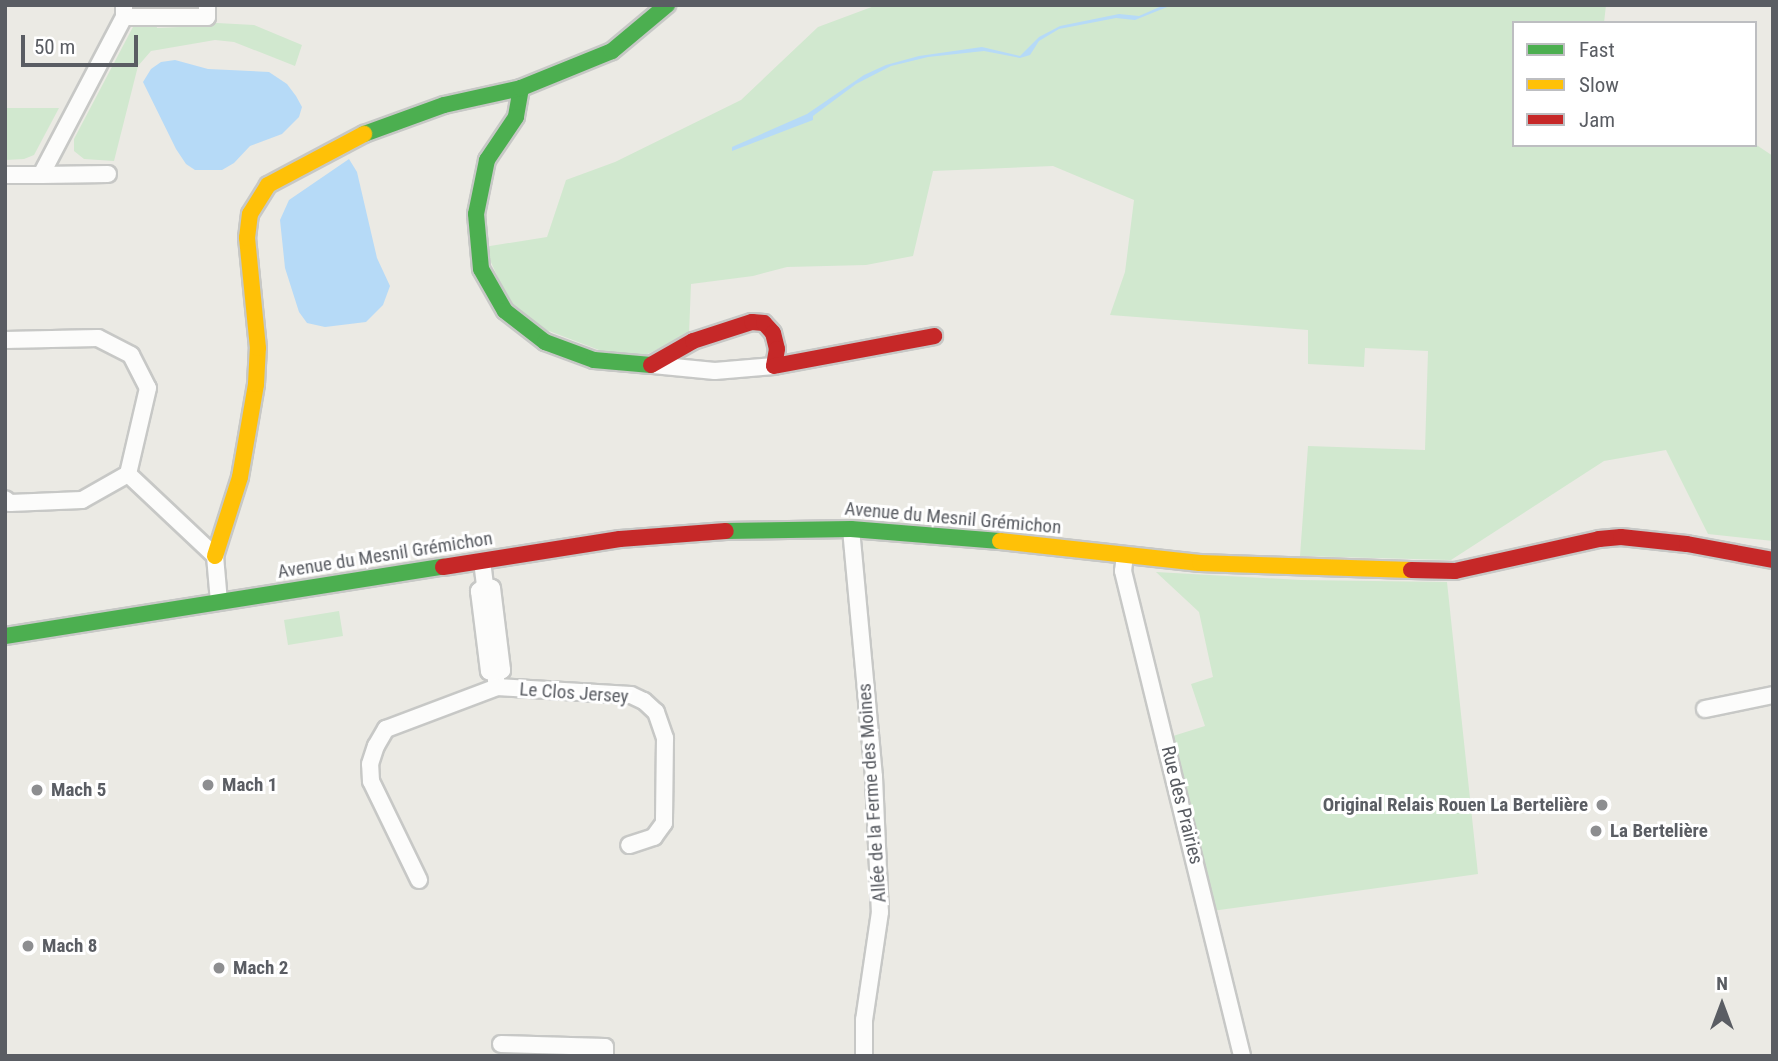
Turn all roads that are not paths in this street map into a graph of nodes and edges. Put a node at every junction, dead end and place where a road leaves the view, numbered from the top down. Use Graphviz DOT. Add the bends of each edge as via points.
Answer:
graph roads {
  1 [pos="207,5"];
  2 [pos="667,5"];
  3 [pos="124,11"];
  4 [pos="521,88"];
  5 [pos="41,174"];
  6 [pos="108,174"];
  7 [pos="5,175"];
  8 [pos="934,336"];
  9 [pos="5,340"];
  10 [pos="653,365"];
  11 [pos="774,366"];
  12 [pos="128,474"];
  13 [pos="5,499"];
  14 [pos="851,529"];
  15 [pos="1125,555"];
  16 [pos="215,556"];
  17 [pos="1773,559"];
  18 [pos="482,561"];
  19 [pos="219,602"];
  20 [pos="5,636"];
  21 [pos="496,680"];
  22 [pos="1773,695"];
  23 [pos="1705,709"];
  24 [pos="629,845"];
  25 [pos="419,880"];
  26 [pos="501,1044"];
  27 [pos="605,1056"];
  28 [pos="864,1056"];
  29 [pos="1241,1056"];
  1 -- 3 [label="street" via="207,17"];
  2 -- 4 [label="street" via="612,51"];
  3 -- 5 [label="street"];
  4 -- 10 [label="street" via="516,117 486,160 475,215 481,269 505,311 545,342 594,360"];
  4 -- 16 [label="street" via="444,105 369,131 268,185 250,214 247,238 258,348 256,384 240,477"];
  5 -- 6 [label="street"];
  5 -- 7 [label="street"];
  8 -- 11 [label="street"];
  9 -- 12 [label="street" via="98,338 131,355 148,388"];
  10 -- 11 [label="street" via="715,371"];
  10 -- 11 [label="street" via="694,341 752,322 764,323 773,333 778,349"];
  12 -- 13 [label="street" via="82,500 10,503"];
  12 -- 16 [label="street"];
  14 -- 15 [label="street, Avenue du Mesnil Grémichon"];
  14 -- 18 [label="street, Avenue du Mesnil Grémichon" via="620,539"];
  14 -- 28 [label="street, Allée de la Ferme des Moines" via="874,777 880,912 864,1020"];
  15 -- 17 [label="street, Avenue du Mesnil Grémichon" via="1200,563 1455,570 1621,537"];
  15 -- 29 [label="street, Rue des Prairies" via="1123,571"];
  16 -- 19 [label="street"];
  18 -- 19 [label="street, Avenue du Mesnil Grémichon"];
  18 -- 21 [label="street, Le Clos Jersey" via="485,586 479,591 489,671"];
  19 -- 20 [label="street, Avenue du Mesnil Grémichon"];
  21 -- 24 [label="street, Le Clos Jersey" via="631,695 656,712 665,738 664,824 654,837"];
  21 -- 25 [label="street, Le Clos Jersey" via="386,729 376,746 371,781"];
  22 -- 23 [label="street"];
  26 -- 27 [label="street" via="605,1048"];
}
